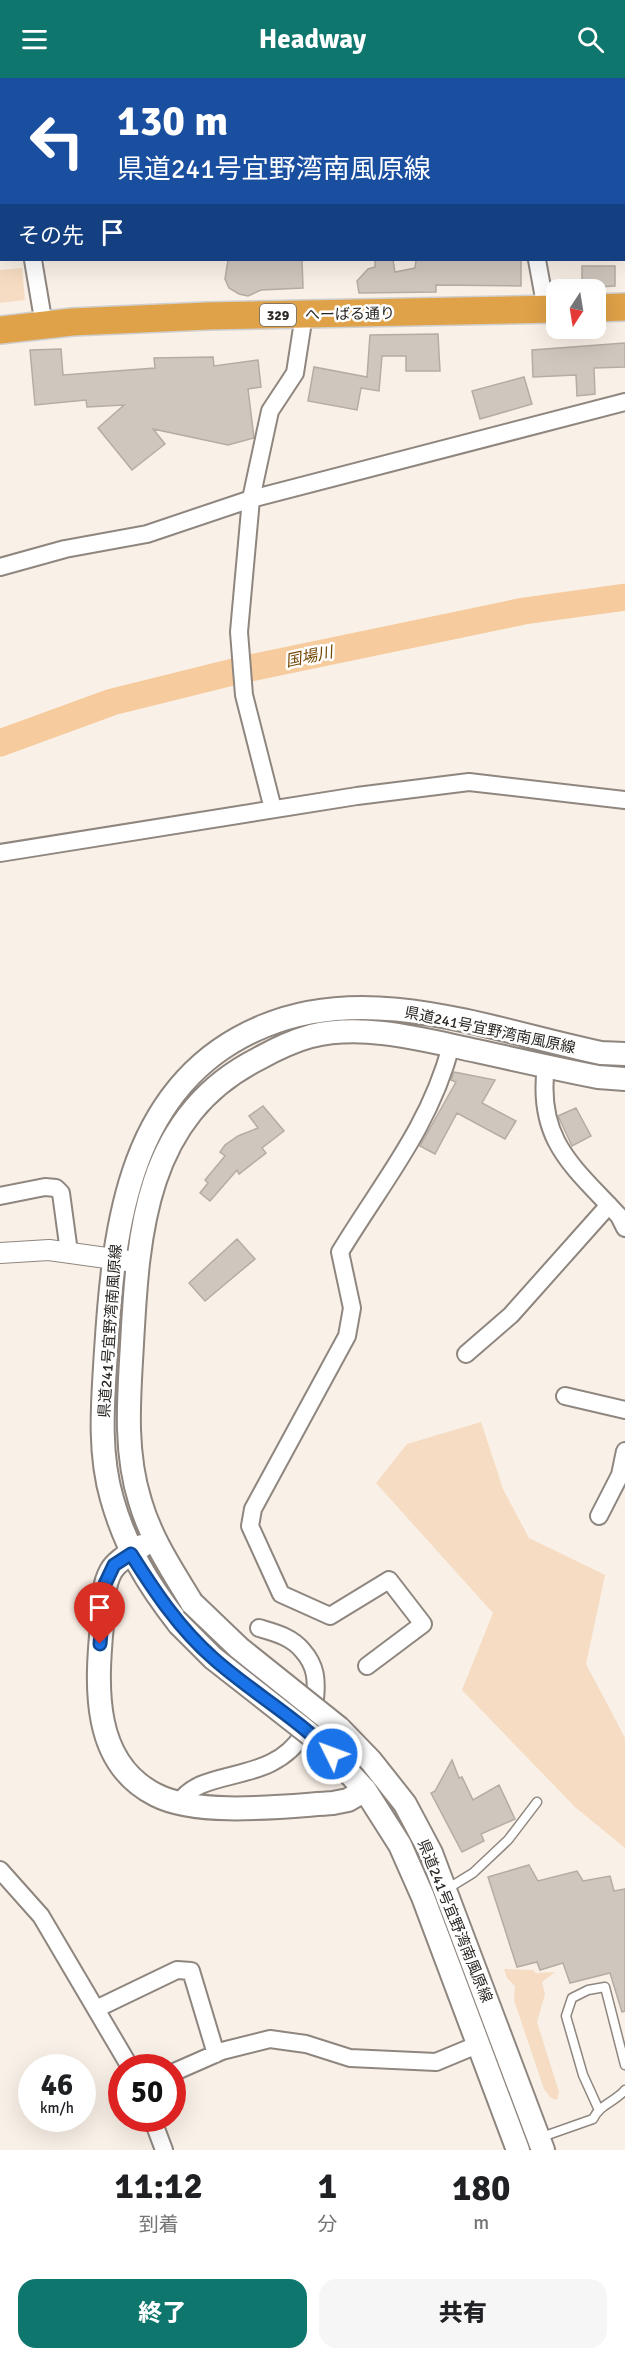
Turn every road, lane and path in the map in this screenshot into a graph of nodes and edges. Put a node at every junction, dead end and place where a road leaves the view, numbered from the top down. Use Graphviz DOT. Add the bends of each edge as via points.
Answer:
graph roads {
  1 [pos="33,261"];
  2 [pos="537,261"];
  3 [pos="546,291"];
  4 [pos="625,307"];
  5 [pos="606,308"];
  6 [pos="546,309"];
  7 [pos="304,315"];
  8 [pos="44,325"];
  9 [pos="0,330"];
  10 [pos="625,402"];
  11 [pos="251,499"];
  12 [pos="0,567"];
  13 [pos="625,800"];
  14 [pos="273,809"];
  15 [pos="0,853"];
  16 [pos="451,1046"];
  17 [pos="625,1054"];
  18 [pos="546,1066"];
  19 [pos="625,1079"];
  20 [pos="0,1196"];
  21 [pos="609,1205"];
  22 [pos="625,1228"];
  23 [pos="69,1252"];
  24 [pos="0,1253"];
  25 [pos="114,1258"];
  26 [pos="138,1262"];
  27 [pos="466,1354"];
  28 [pos="565,1396"];
  29 [pos="625,1410"];
  30 [pos="625,1451"];
  31 [pos="599,1516"];
  32 [pos="153,1538"];
  33 [pos="131,1554"];
  34 [pos="259,1628"];
  35 [pos="367,1666"];
  36 [pos="365,1790"];
  37 [pos="537,1802"];
  38 [pos="179,1803"];
  39 [pos="0,1870"];
  40 [pos="446,1890"];
  41 [pos="96,2009"];
  42 [pos="477,2045"];
  43 [pos="122,2054"];
  44 [pos="216,2054"];
  45 [pos="625,2065"];
  46 [pos="186,2067"];
  47 [pos="625,2090"];
  48 [pos="598,2108"];
  49 [pos="157,2132"];
  50 [pos="541,2144"];
  51 [pos="164,2150"];
  52 [pos="518,2150"];
  1 -- 8 [label="street"];
  2 -- 3 [label="street"];
  4 -- 5 [label="highway"];
  6 -- 7 [label="highway, へーばる通り / 329"];
  7 -- 8 [label="highway, へーばる通り / 329"];
  7 -- 11 [label="street" via="295,373 270,411"];
  8 -- 9 [label="highway, へーばる通り / 329"];
  10 -- 11 [label="street"];
  11 -- 12 [label="street" via="147,534 65,549"];
  11 -- 14 [label="street" via="240,642 244,695"];
  13 -- 14 [label="street" via="469,782"];
  14 -- 15 [label="street"];
  16 -- 18 [label="main road, 県道241号宜野湾南風原線"];
  16 -- 26 [label="main road, 県道241号宜野湾南風原線" via="352,1031 311,1036 235,1070 200,1101 161,1160 151,1190"];
  16 -- 35 [label="street" via="420,1129 340,1252 352,1308 347,1336 253,1509 250,1526 281,1594 330,1616 389,1580 423,1624"];
  17 -- 25 [label="main road, 県道241号宜野湾南風原線" via="600,1053 449,1018 396,1010 310,1012 264,1026 199,1066 174,1093 150,1129 132,1170"];
  18 -- 19 [label="main road, 県道241号宜野湾南風原線"];
  18 -- 21 [label="street" via="544,1095 549,1125 560,1153"];
  20 -- 23 [label="street" via="56,1188 61,1193"];
  21 -- 22 [label="street"];
  21 -- 27 [label="street" via="511,1315"];
  23 -- 24 [label="street"];
  23 -- 25 [label="street"];
  25 -- 26 [label="street"];
  25 -- 33 [label="main road, 県道241号宜野湾南風原線" via="103,1440 112,1498"];
  26 -- 32 [label="main road, 県道241号宜野湾南風原線" via="128,1414 130,1454 140,1503"];
  28 -- 29 [label="street"];
  30 -- 31 [label="street" via="620,1475"];
  32 -- 33 [label="main road"];
  32 -- 40 [label="main road, 県道241号宜野湾南風原線, bridge" via="192,1603 239,1648 339,1728 372,1761 405,1804"];
  33 -- 36 [label="main road, 県道241号宜野湾南風原線, bridge" via="179,1624 213,1658 320,1742"];
  33 -- 38 [label="main road" via="114,1565 105,1584 99,1711 110,1746 131,1778 159,1797"];
  34 -- 38 [label="street" via="283,1635 311,1661 316,1688 307,1727 297,1744 280,1760 198,1786 185,1793"];
  36 -- 38 [label="main road" via="348,1800 310,1804 219,1808"];
  36 -- 42 [label="main road, 県道241号宜野湾南風原線" via="400,1845 423,1897"];
  37 -- 40 [label="lane" via="508,1840 473,1873"];
  39 -- 41 [label="street" via="41,1916"];
  40 -- 50 [label="main road, 県道241号宜野湾南風原線"];
  41 -- 43 [label="street"];
  41 -- 44 [label="street" via="177,1970 190,1971"];
  42 -- 44 [label="street" via="436,2062 350,2058 270,2038"];
  42 -- 52 [label="main road, 県道241号宜野湾南風原線"];
  44 -- 46 [label="street"];
  45 -- 48 [label="lane" via="605,1987 572,1998 566,2016 580,2066"];
  47 -- 48 [label="lane" via="616,2100"];
  48 -- 50 [label="lane" via="593,2119"];
  49 -- 51 [label="street"];
}
